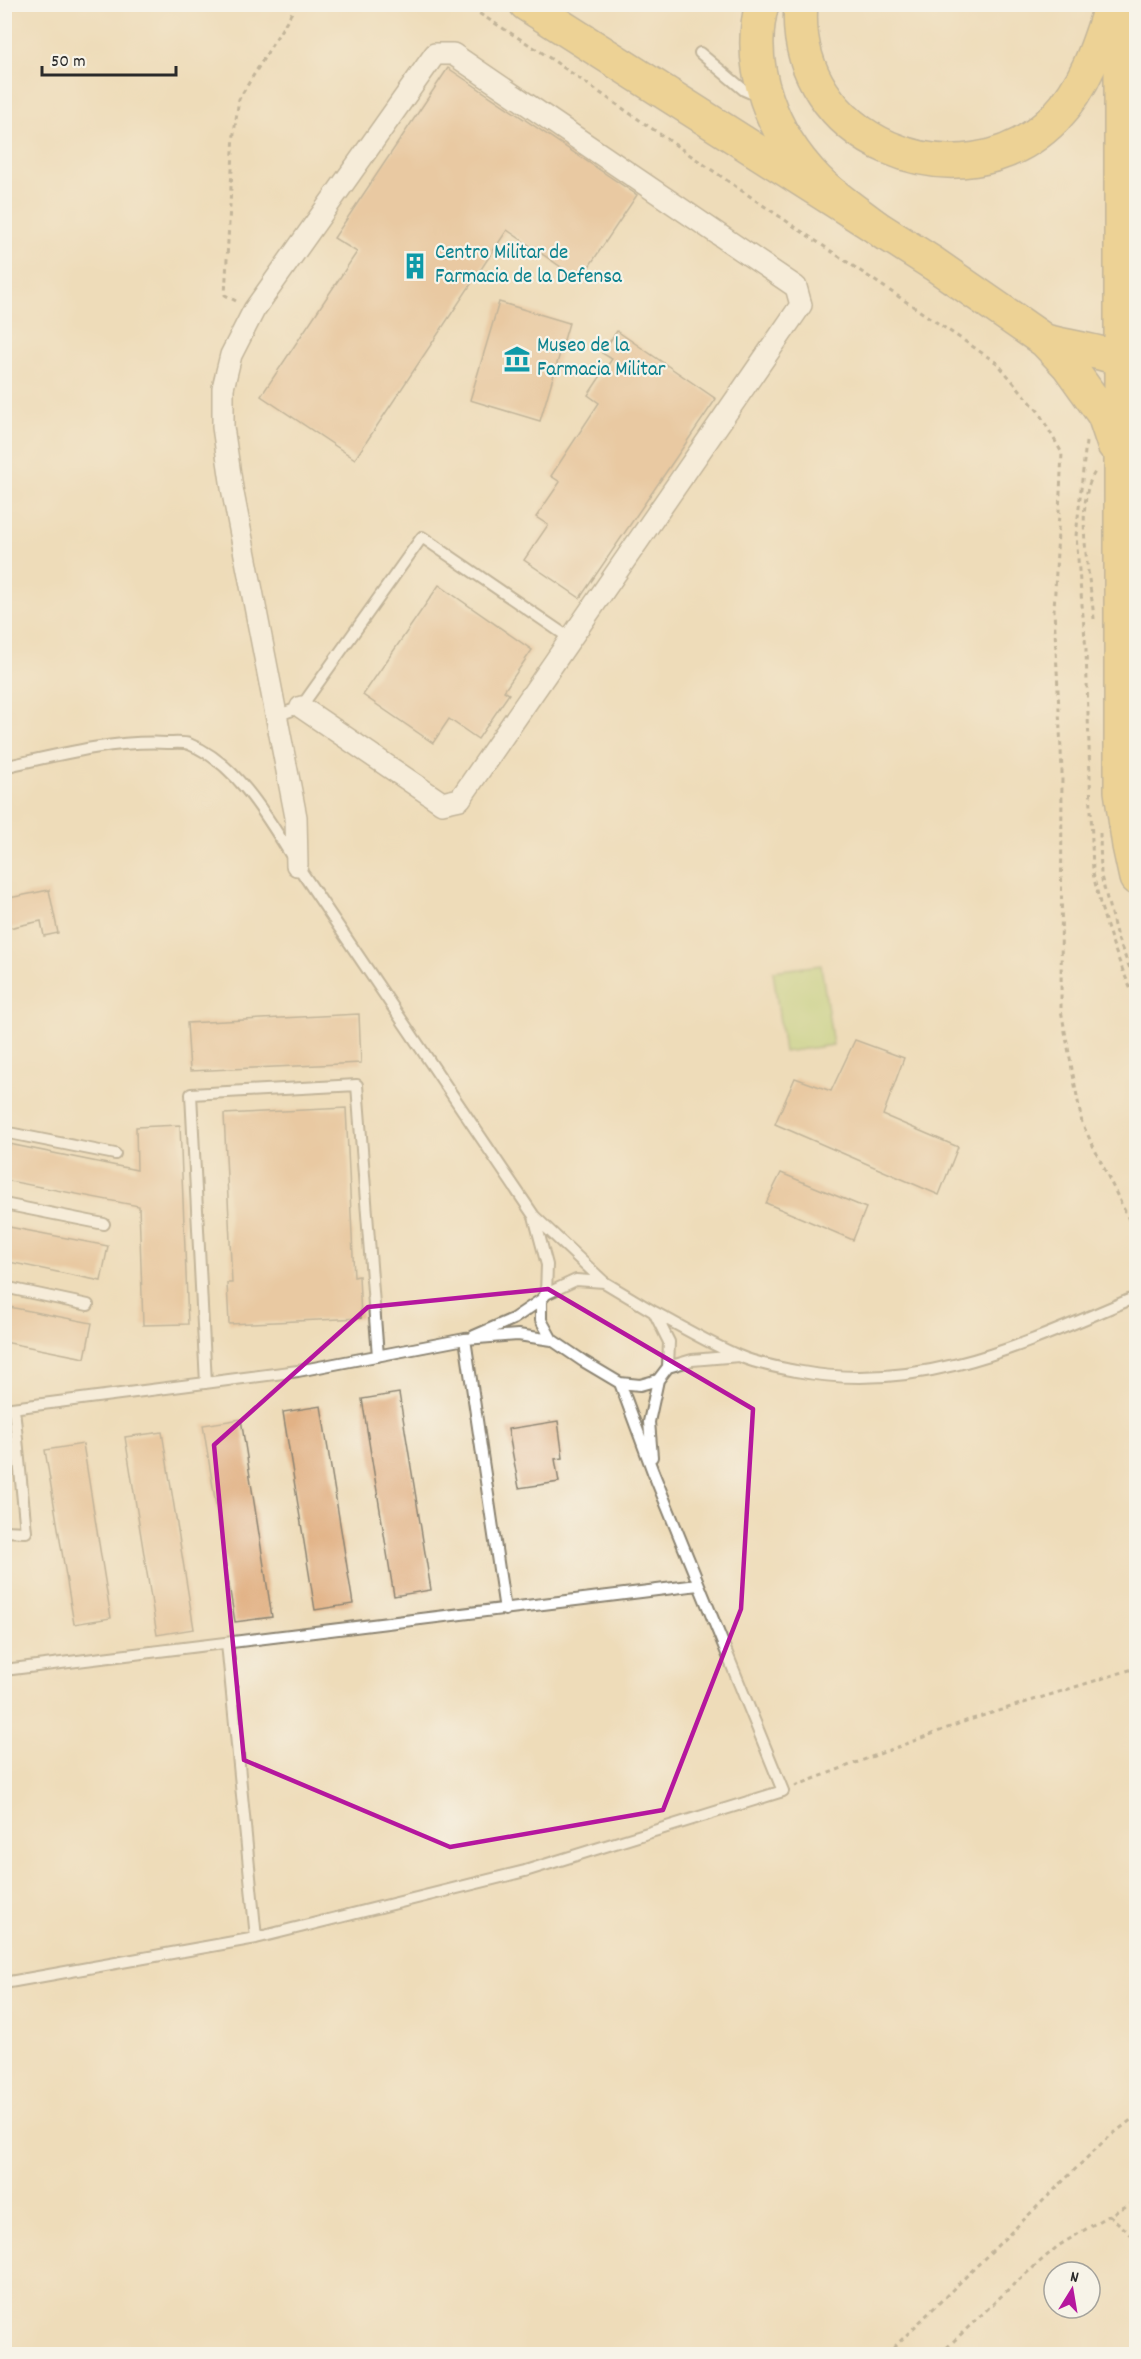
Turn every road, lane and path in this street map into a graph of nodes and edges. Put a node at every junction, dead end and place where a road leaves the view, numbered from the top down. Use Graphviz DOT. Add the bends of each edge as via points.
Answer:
graph roads {
  1 [pos="297,4"];
  2 [pos="464,4"];
  3 [pos="526,4"];
  4 [pos="762,4"];
  5 [pos="801,4"];
  6 [pos="1111,4"];
  7 [pos="1121,4"];
  8 [pos="700,53"];
  9 [pos="767,100"];
  10 [pos="885,234"];
  11 [pos="254,310"];
  12 [pos="1094,358"];
  13 [pos="1086,436"];
  14 [pos="1120,461"];
  15 [pos="571,639"];
  16 [pos="300,707"];
  17 [pos="276,716"];
  18 [pos="4,767"];
  19 [pos="297,865"];
  20 [pos="1137,878"];
  21 [pos="1137,1001"];
  22 [pos="4,1132"];
  23 [pos="116,1154"];
  24 [pos="4,1204"];
  25 [pos="534,1216"];
  26 [pos="104,1224"];
  27 [pos="1137,1234"];
  28 [pos="604,1282"];
  29 [pos="4,1287"];
  30 [pos="544,1297"];
  31 [pos="1137,1298"];
  32 [pos="88,1305"];
  33 [pos="654,1312"];
  34 [pos="465,1339"];
  35 [pos="552,1340"];
  36 [pos="378,1356"];
  37 [pos="739,1356"];
  38 [pos="668,1367"];
  39 [pos="658,1380"];
  40 [pos="206,1383"];
  41 [pos="620,1383"];
  42 [pos="9,1408"];
  43 [pos="653,1472"];
  44 [pos="4,1531"];
  45 [pos="698,1585"];
  46 [pos="505,1610"];
  47 [pos="227,1643"];
  48 [pos="1137,1668"];
  49 [pos="4,1670"];
  50 [pos="783,1791"];
  51 [pos="256,1938"];
  52 [pos="4,1983"];
  53 [pos="1137,2116"];
  54 [pos="1137,2202"];
  55 [pos="1109,2215"];
  56 [pos="1137,2239"];
  57 [pos="887,2355"];
  58 [pos="940,2355"];
  1 -- 11 [label="path" via="239,99 234,133 225,295"];
  2 -- 27 [label="path" via="541,52 996,363 1038,411 1062,453 1053,610 1062,770 1061,1010 1082,1123"];
  3 -- 10 [label="main road"];
  4 -- 9 [label="main road" via="758,36"];
  5 -- 6 [label="main road" via="806,53 825,96 843,117 875,142 897,153 941,162 1002,153 1032,137 1055,118 1088,71"];
  7 -- 12 [label="main road" via="1121,287"];
  8 -- 9 [label="lane" via="744,90"];
  9 -- 10 [label="main road" via="791,150 818,182"];
  10 -- 12 [label="main road" via="1045,341"];
  11 -- 15 [label="street" via="435,54 453,54 796,287 801,305"];
  11 -- 17 [label="street" via="231,355 223,388 223,427"];
  12 -- 14 [label="main road" via="1104,415"];
  12 -- 14 [label="main road" via="1127,398"];
  13 -- 21 [label="path" via="1076,536 1086,650 1094,873 1114,952"];
  14 -- 20 [label="main road" via="1121,791"];
  15 -- 16 [label="street" via="460,800 442,803"];
  15 -- 16 [label="lane" via="422,537"];
  16 -- 17 [label="lane"];
  17 -- 19 [label="street" via="296,817"];
  18 -- 19 [label="lane" via="146,742 188,744 220,762 263,810"];
  19 -- 25 [label="lane"];
  22 -- 23 [label="lane"];
  24 -- 26 [label="lane"];
  25 -- 28 [label="lane"];
  25 -- 30 [label="lane" via="547,1265"];
  28 -- 30 [label="lane" via="576,1280"];
  28 -- 33 [label="lane"];
  29 -- 32 [label="lane"];
  30 -- 34 [label="lane" via="513,1319"];
  30 -- 35 [label="lane" via="541,1320"];
  31 -- 37 [label="lane" via="990,1357 933,1371 872,1377 820,1375"];
  33 -- 37 [label="lane"];
  33 -- 38 [label="lane" via="669,1342"];
  34 -- 35 [label="lane" via="518,1335"];
  34 -- 36 [label="lane"];
  34 -- 46 [label="lane"];
  35 -- 41 [label="lane"];
  36 -- 40 [label="lane"];
  36 -- 40 [label="lane" via="357,1085 191,1094"];
  37 -- 38 [label="lane" via="692,1360"];
  38 -- 39 [label="lane"];
  39 -- 41 [label="lane" via="640,1385"];
  39 -- 43 [label="lane" via="649,1422"];
  40 -- 42 [label="lane"];
  41 -- 43 [label="lane"];
  42 -- 44 [label="lane" via="26,1532"];
  43 -- 45 [label="lane"];
  45 -- 46 [label="lane"];
  45 -- 50 [label="lane"];
  46 -- 47 [label="lane"];
  47 -- 49 [label="lane"];
  47 -- 51 [label="lane"];
  48 -- 50 [label="path" via="966,1721"];
  50 -- 51 [label="lane" via="525,1871"];
  51 -- 52 [label="lane"];
  53 -- 57 [label="path" via="1104,2141"];
  54 -- 55 [label="path"];
  55 -- 56 [label="path"];
  55 -- 58 [label="path" via="1059,2246"];
}
